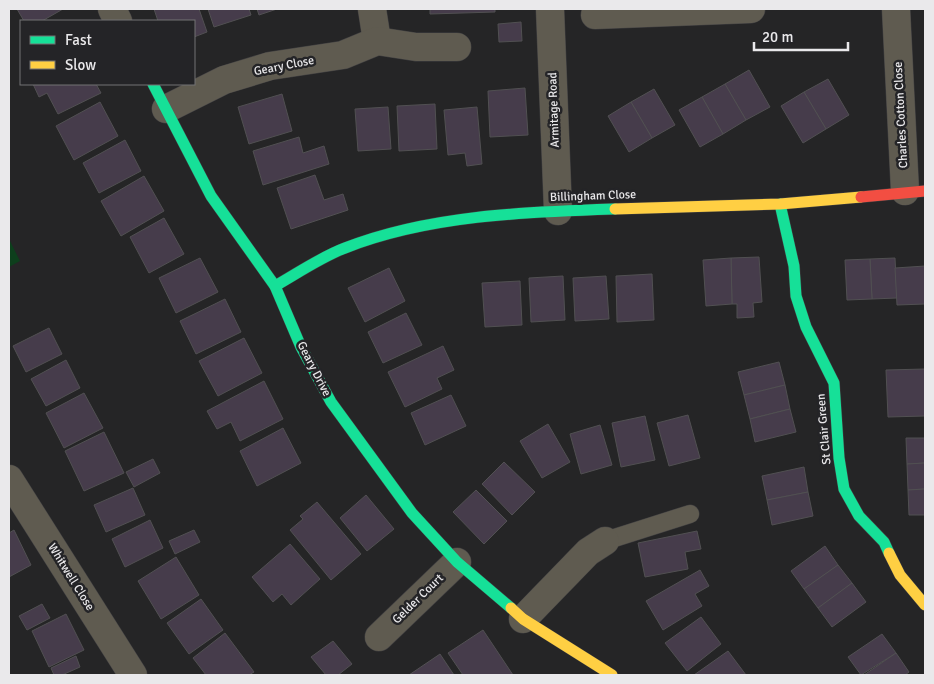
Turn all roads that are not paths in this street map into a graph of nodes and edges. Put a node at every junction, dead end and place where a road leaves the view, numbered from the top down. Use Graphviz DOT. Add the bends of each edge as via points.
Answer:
graph roads {
  1 [pos="372,9"];
  2 [pos="550,9"];
  3 [pos="751,9"];
  4 [pos="896,9"];
  5 [pos="595,15"];
  6 [pos="377,41"];
  7 [pos="457,46"];
  8 [pos="154,85"];
  9 [pos="166,109"];
  10 [pos="915,191"];
  11 [pos="780,204"];
  12 [pos="558,211"];
  13 [pos="276,286"];
  14 [pos="9,479"];
  15 [pos="690,514"];
  16 [pos="605,541"];
  17 [pos="457,562"];
  18 [pos="925,605"];
  19 [pos="523,619"];
  20 [pos="379,637"];
  21 [pos="132,675"];
  22 [pos="612,675"];
  1 -- 6 [label="street"];
  2 -- 12 [label="street, Armitage Road"];
  3 -- 5 [label="street"];
  4 -- 10 [label="street, Charles Cotton Close"];
  6 -- 7 [label="street, Geary Close" via="416,46"];
  6 -- 9 [label="street, Geary Close" via="343,55 270,66 224,80"];
  8 -- 9 [label="street, Geary Drive"];
  9 -- 13 [label="street, Geary Drive" via="210,196"];
  10 -- 11 [label="street, Billingham Close"];
  11 -- 12 [label="street, Billingham Close"];
  11 -- 18 [label="street, St Clair Green" via="794,266 796,296 806,327 834,383 844,489 859,516 884,542 900,575"];
  12 -- 13 [label="street, Billingham Close" via="418,225 344,248"];
  13 -- 17 [label="street, Geary Drive" via="301,347 331,402 412,513"];
  14 -- 21 [label="street, Whitwell Close"];
  15 -- 16 [label="lane"];
  16 -- 19 [label="street" via="588,552"];
  17 -- 19 [label="street, Geary Drive"];
  17 -- 20 [label="street, Gelder Court"];
  19 -- 22 [label="street, Geary Drive"];
}
